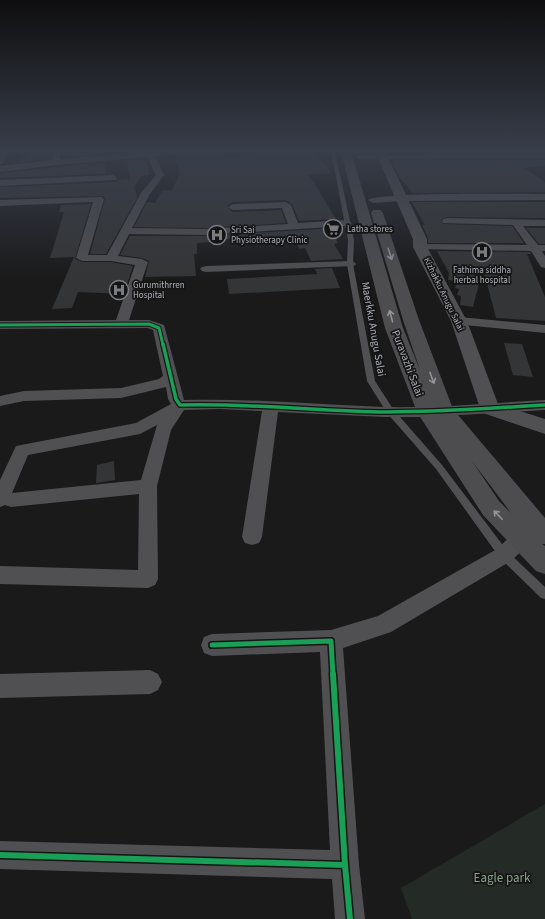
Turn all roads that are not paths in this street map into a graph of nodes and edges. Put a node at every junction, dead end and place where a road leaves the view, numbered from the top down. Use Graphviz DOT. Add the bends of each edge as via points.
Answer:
graph roads {
  1 [pos="146,194"];
  2 [pos="342,194"];
  3 [pos="363,194"];
  4 [pos="371,194"];
  5 [pos="400,194"];
  6 [pos="545,197"];
  7 [pos="402,198"];
  8 [pos="373,200"];
  9 [pos="0,203"];
  10 [pos="234,207"];
  11 [pos="447,221"];
  12 [pos="348,223"];
  13 [pos="516,223"];
  14 [pos="545,223"];
  15 [pos="294,226"];
  16 [pos="125,231"];
  17 [pos="420,247"];
  18 [pos="540,248"];
  19 [pos="111,258"];
  20 [pos="350,264"];
  21 [pos="545,265"];
  22 [pos="206,269"];
  23 [pos="459,321"];
  24 [pos="121,324"];
  25 [pos="0,326"];
  26 [pos="545,329"];
  27 [pos="171,378"];
  28 [pos="0,401"];
  29 [pos="545,404"];
  30 [pos="180,405"];
  31 [pos="271,406"];
  32 [pos="490,408"];
  33 [pos="390,411"];
  34 [pos="435,412"];
  35 [pos="545,427"];
  36 [pos="148,486"];
  37 [pos="5,500"];
  38 [pos="545,534"];
  39 [pos="252,537"];
  40 [pos="521,539"];
  41 [pos="504,555"];
  42 [pos="545,563"];
  43 [pos="0,575"];
  44 [pos="545,594"];
  45 [pos="331,641"];
  46 [pos="212,645"];
  47 [pos="150,682"];
  48 [pos="0,686"];
  49 [pos="0,855"];
  50 [pos="345,865"];
  51 [pos="350,919"];
  1 -- 16 [label="street"];
  2 -- 12 [label="lane, Maerkku Anugu Salai"];
  34 -- 3 [label="main road, Puravazhi Salai, one-way" via="394,328"];
  4 -- 8 [label="main road, Puravazhi Salai"];
  5 -- 7 [label="street, Kizhakku Anugu Salai"];
  6 -- 7 [label="street"];
  7 -- 8 [label="street"];
  7 -- 17 [label="street, Kizhakku Anugu Salai" via="420,238"];
  8 -- 34 [label="main road, Puravazhi Salai, one-way" via="411,320"];
  9 -- 19 [label="street" via="99,200 82,258"];
  10 -- 15 [label="street" via="286,205"];
  11 -- 13 [label="street"];
  12 -- 15 [label="street"];
  12 -- 20 [label="lane, Maerkku Anugu Salai" via="351,240"];
  13 -- 14 [label="street"];
  13 -- 18 [label="street"];
  15 -- 16 [label="street" via="204,232"];
  16 -- 19 [label="street"];
  17 -- 18 [label="street"];
  17 -- 23 [label="street, Kizhakku Anugu Salai"];
  18 -- 21 [label="street"];
  19 -- 24 [label="street" via="142,262"];
  20 -- 22 [label="street"];
  20 -- 33 [label="lane, Maerkku Anugu Salai" via="371,381"];
  23 -- 26 [label="street"];
  23 -- 32 [label="street, Kizhakku Anugu Salai"];
  24 -- 25 [label="street"];
  24 -- 27 [label="street" via="149,324 159,328"];
  27 -- 28 [label="street" via="164,383 120,394 24,396"];
  27 -- 30 [label="street"];
  29 -- 32 [label="street"];
  30 -- 31 [label="street"];
  30 -- 36 [label="street" via="163,429"];
  30 -- 37 [label="street" via="140,428 22,450"];
  31 -- 33 [label="street"];
  31 -- 39 [label="street"];
  32 -- 34 [label="street"];
  32 -- 35 [label="street"];
  33 -- 34 [label="street"];
  33 -- 41 [label="lane, Maerkku Anugu Salai" via="439,467"];
  34 -- 38 [label="main road, Puravazhi Salai"];
  40 -- 34 [label="main road, Puravazhi Salai, one-way" via="491,508"];
  36 -- 37 [label="street"];
  36 -- 43 [label="street" via="148,579"];
  40 -- 41 [label="street"];
  40 -- 42 [label="main road, Puravazhi Salai"];
  41 -- 44 [label="lane, Maerkku Anugu Salai"];
  41 -- 45 [label="street" via="384,625"];
  45 -- 46 [label="street"];
  45 -- 50 [label="street"];
  47 -- 48 [label="street"];
  49 -- 50 [label="street"];
  50 -- 51 [label="street"];
}
